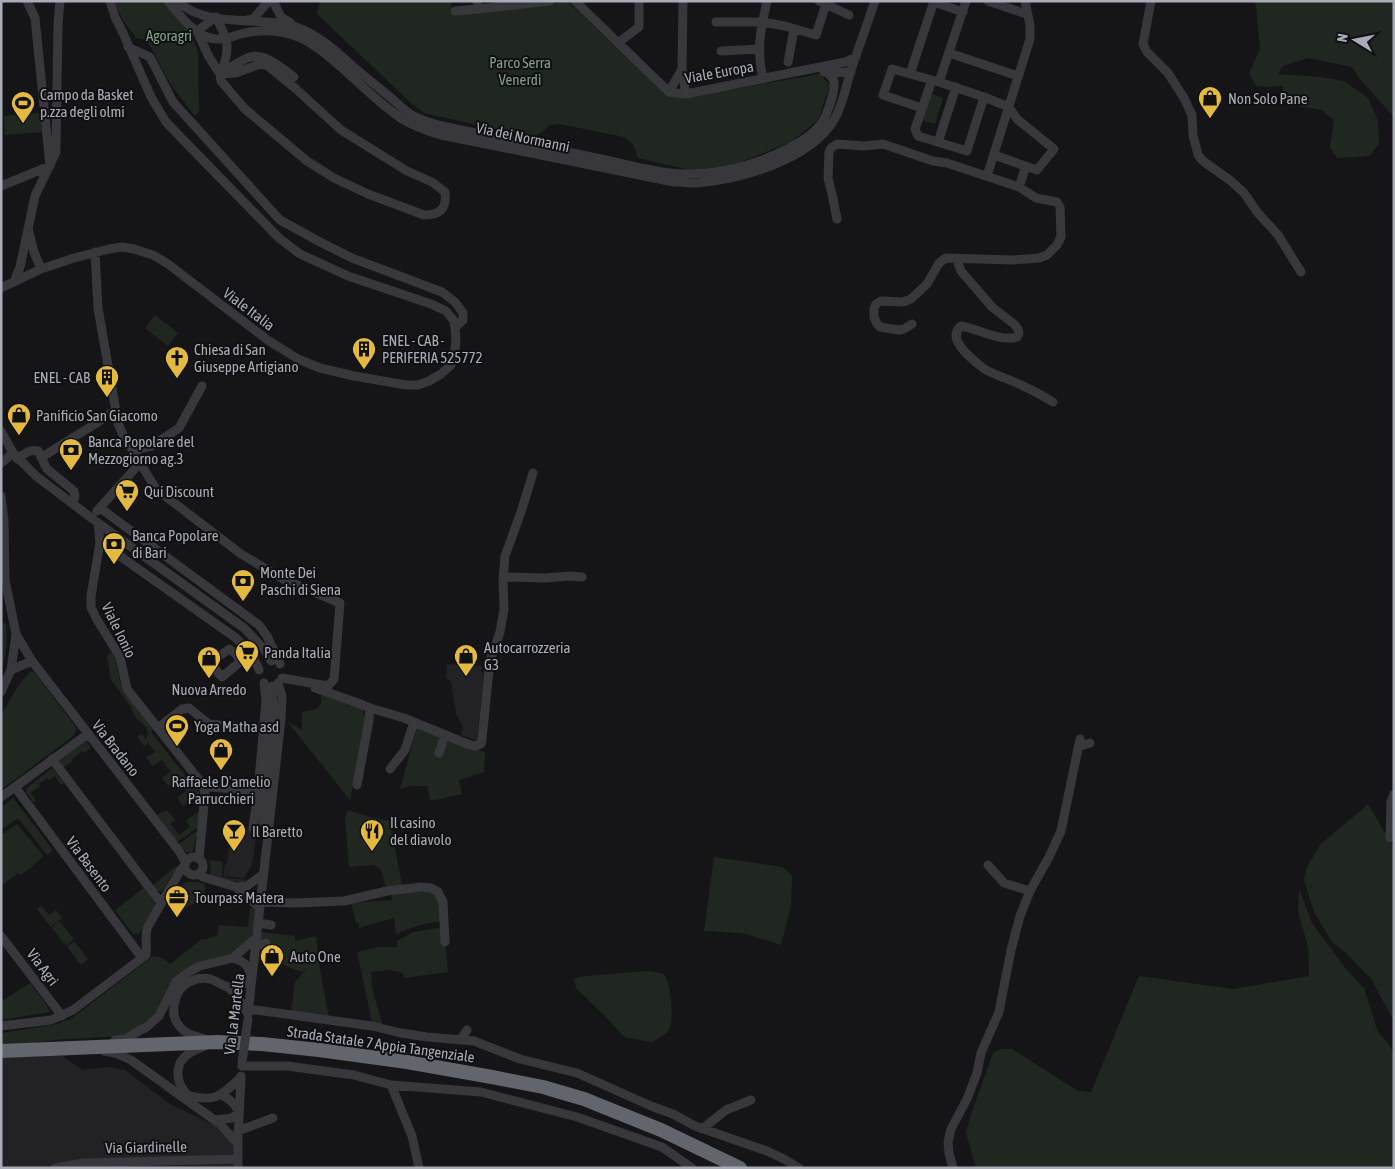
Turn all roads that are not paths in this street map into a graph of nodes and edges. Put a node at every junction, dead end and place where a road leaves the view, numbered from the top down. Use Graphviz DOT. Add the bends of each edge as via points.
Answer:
graph roads {
  1 [pos="27,1"];
  2 [pos="60,1"];
  3 [pos="110,1"];
  4 [pos="114,1"];
  5 [pos="168,1"];
  6 [pos="177,1"];
  7 [pos="271,1"];
  8 [pos="550,1"];
  9 [pos="574,1"];
  10 [pos="640,1"];
  11 [pos="683,1"];
  12 [pos="767,1"];
  13 [pos="875,1"];
  14 [pos="966,1"];
  15 [pos="988,1"];
  16 [pos="1025,1"];
  17 [pos="1151,1"];
  18 [pos="934,2"];
  19 [pos="528,3"];
  20 [pos="823,3"];
  21 [pos="187,4"];
  22 [pos="1004,4"];
  23 [pos="478,5"];
  24 [pos="113,12"];
  25 [pos="455,12"];
  26 [pos="963,12"];
  27 [pos="1027,12"];
  28 [pos="849,15"];
  29 [pos="216,18"];
  30 [pos="245,21"];
  31 [pos="716,22"];
  32 [pos="762,22"];
  33 [pos="295,26"];
  34 [pos="794,29"];
  35 [pos="197,31"];
  36 [pos="226,38"];
  37 [pos="618,43"];
  38 [pos="128,47"];
  39 [pos="760,48"];
  40 [pos="721,51"];
  41 [pos="949,53"];
  42 [pos="856,57"];
  43 [pos="788,62"];
  44 [pos="814,68"];
  45 [pos="682,69"];
  46 [pos="851,72"];
  47 [pos="828,73"];
  48 [pos="220,74"];
  49 [pos="910,74"];
  50 [pos="1018,76"];
  51 [pos="294,77"];
  52 [pos="764,79"];
  53 [pos="936,81"];
  54 [pos="956,87"];
  55 [pos="669,92"];
  56 [pos="686,94"];
  57 [pos="984,97"];
  58 [pos="1009,107"];
  59 [pos="922,108"];
  60 [pos="938,142"];
  61 [pos="994,156"];
  62 [pos="50,166"];
  63 [pos="1026,166"];
  64 [pos="987,176"];
  65 [pos="21,177"];
  66 [pos="1,186"];
  67 [pos="1019,188"];
  68 [pos="35,196"];
  69 [pos="837,219"];
  70 [pos="28,230"];
  71 [pos="95,252"];
  72 [pos="960,259"];
  73 [pos="42,269"];
  74 [pos="1301,272"];
  75 [pos="14,282"];
  76 [pos="1,288"];
  77 [pos="912,324"];
  78 [pos="455,328"];
  79 [pos="202,386"];
  80 [pos="1053,402"];
  81 [pos="116,410"];
  82 [pos="1,431"];
  83 [pos="130,446"];
  84 [pos="15,456"];
  85 [pos="42,457"];
  86 [pos="1,463"];
  87 [pos="140,463"];
  88 [pos="533,473"];
  89 [pos="128,475"];
  90 [pos="150,481"];
  91 [pos="1,496"];
  92 [pos="73,503"];
  93 [pos="100,508"];
  94 [pos="95,520"];
  95 [pos="100,542"];
  96 [pos="582,577"];
  97 [pos="503,580"];
  98 [pos="5,605"];
  99 [pos="16,634"];
  100 [pos="267,636"];
  101 [pos="256,640"];
  102 [pos="274,659"];
  103 [pos="32,661"];
  104 [pos="11,670"];
  105 [pos="260,670"];
  106 [pos="274,682"];
  107 [pos="307,682"];
  108 [pos="1,692"];
  109 [pos="370,708"];
  110 [pos="414,722"];
  111 [pos="158,728"];
  112 [pos="264,729"];
  113 [pos="88,734"];
  114 [pos="445,735"];
  115 [pos="1090,743"];
  116 [pos="439,754"];
  117 [pos="52,759"];
  118 [pos="390,769"];
  119 [pos="203,785"];
  120 [pos="357,786"];
  121 [pos="15,787"];
  122 [pos="258,791"];
  123 [pos="1394,794"];
  124 [pos="1,797"];
  125 [pos="253,828"];
  126 [pos="1390,838"];
  127 [pos="193,865"];
  128 [pos="988,865"];
  129 [pos="263,874"];
  130 [pos="236,887"];
  131 [pos="1030,891"];
  132 [pos="161,903"];
  133 [pos="260,905"];
  134 [pos="258,923"];
  135 [pos="271,925"];
  136 [pos="1,936"];
  137 [pos="256,942"];
  138 [pos="445,942"];
  139 [pos="266,943"];
  140 [pos="142,958"];
  141 [pos="233,958"];
  142 [pos="252,978"];
  143 [pos="229,988"];
  144 [pos="248,1014"];
  145 [pos="62,1016"];
  146 [pos="1,1026"];
  147 [pos="467,1030"];
  148 [pos="461,1039"];
  149 [pos="217,1042"];
  150 [pos="85,1048"];
  151 [pos="1,1051"];
  152 [pos="242,1064"];
  153 [pos="241,1077"];
  154 [pos="391,1085"];
  155 [pos="222,1095"];
  156 [pos="751,1100"];
  157 [pos="239,1113"];
  158 [pos="273,1118"];
  159 [pos="215,1120"];
  160 [pos="702,1129"];
  161 [pos="238,1132"];
  162 [pos="238,1144"];
  163 [pos="238,1163"];
  164 [pos="60,1168"];
  165 [pos="419,1168"];
  166 [pos="692,1168"];
  167 [pos="740,1168"];
  168 [pos="799,1168"];
  169 [pos="953,1168"];
  1 -- 62 [label="street" via="35,18"];
  2 -- 62 [label="street" via="57,144"];
  3 -- 24 [label="street"];
  4 -- 24 [label="street"];
  5 -- 35 [label="street, Via dei Normanni"];
  6 -- 21 [label="street, Via dei Normanni"];
  7 -- 30 [label="street" via="252,19"];
  7 -- 33 [label="street" via="281,17"];
  8 -- 19 [label="street"];
  9 -- 37 [label="street, Viale Europa"];
  10 -- 37 [label="street" via="639,27"];
  11 -- 45 [label="street"];
  12 -- 32 [label="street"];
  13 -- 42 [label="street"];
  14 -- 26 [label="street"];
  15 -- 22 [label="street"];
  16 -- 27 [label="street"];
  17 -- 74 [label="street" via="1143,44 1184,98 1192,115 1198,155 1244,193 1278,234"];
  18 -- 26 [label="street"];
  18 -- 49 [label="street"];
  19 -- 23 [label="street"];
  20 -- 28 [label="street"];
  20 -- 34 [label="street" via="816,35"];
  21 -- 29 [label="street, Via dei Normanni" via="196,12"];
  22 -- 27 [label="street"];
  23 -- 25 [label="street"];
  24 -- 38 [label="street"];
  26 -- 41 [label="street"];
  27 -- 50 [label="street" via="1030,36"];
  29 -- 30 [label="street, Via dei Normanni"];
  29 -- 35 [label="street"];
  29 -- 36 [label="street"];
  30 -- 33 [label="street, Via dei Normanni"];
  31 -- 32 [label="street"];
  32 -- 34 [label="street"];
  32 -- 39 [label="street"];
  33 -- 47 [label="street, Via dei Normanni" via="325,42 410,113 428,122 667,173 723,171 741,167 797,144 824,121 834,84"];
  34 -- 43 [label="street"];
  35 -- 36 [label="street, Via dei Normanni" via="208,38"];
  35 -- 48 [label="street"];
  36 -- 46 [label="street, Via dei Normanni" via="275,31 303,39 403,119 441,135 674,182 695,183 733,176 794,155 828,129"];
  36 -- 48 [label="street" via="228,46"];
  37 -- 55 [label="street, Viale Europa"];
  38 -- 78 [label="street" via="166,122 279,238 300,254 348,276 446,311 454,320"];
  38 -- 78 [label="street, Viale Italia" via="150,57 173,102 280,220 352,258 442,292 463,314 463,320"];
  39 -- 40 [label="street"];
  39 -- 52 [label="street"];
  41 -- 50 [label="street"];
  41 -- 53 [label="street"];
  42 -- 44 [label="street, Viale Europa"];
  42 -- 46 [label="street, Via dei Normanni"];
  44 -- 47 [label="street"];
  44 -- 52 [label="street, Viale Europa"];
  45 -- 55 [label="street"];
  45 -- 56 [label="street"];
  46 -- 47 [label="street"];
  48 -- 48 [label="street" via="221,81 245,109 307,161 334,178 424,215 438,212 445,204 445,192 440,187 407,171 341,130 268,66 260,64 236,73"];
  48 -- 51 [label="street" via="249,57 259,57 266,58"];
  49 -- 53 [label="street"];
  49 -- 59 [label="street" via="892,68 883,95"];
  50 -- 58 [label="street"];
  52 -- 56 [label="street, Viale Europa"];
  53 -- 54 [label="street"];
  53 -- 59 [label="street"];
  54 -- 57 [label="street"];
  54 -- 60 [label="street"];
  55 -- 56 [label="street, Viale Europa"];
  57 -- 58 [label="street"];
  57 -- 60 [label="street" via="967,151"];
  58 -- 61 [label="street"];
  58 -- 63 [label="street" via="1017,119 1054,150 1037,170"];
  59 -- 60 [label="street" via="915,129 918,136"];
  61 -- 63 [label="street"];
  61 -- 64 [label="street"];
  62 -- 65 [label="street"];
  62 -- 68 [label="street"];
  63 -- 67 [label="street"];
  64 -- 67 [label="street"];
  64 -- 69 [label="street" via="889,145 837,144 829,152 828,178"];
  65 -- 66 [label="street"];
  65 -- 68 [label="street" via="30,181"];
  67 -- 72 [label="street" via="1036,198 1059,204 1061,232 1057,245 1039,258"];
  68 -- 70 [label="street"];
  70 -- 73 [label="street"];
  70 -- 75 [label="street"];
  71 -- 73 [label="street, Viale Italia"];
  71 -- 78 [label="street, Viale Italia" via="122,247 153,255 269,342 320,368 354,376 406,385 429,381 450,365 455,349"];
  71 -- 81 [label="street" via="98,308"];
  72 -- 77 [label="street" via="939,263 926,284 908,301 881,301 874,308 874,317 880,328 899,330"];
  72 -- 80 [label="street" via="960,271 992,307 1014,324 1019,333 1016,338 1007,338 961,326 956,336 961,347 984,369"];
  73 -- 75 [label="street, Viale Italia"];
  75 -- 76 [label="street, Viale Italia"];
  79 -- 83 [label="street" via="180,428 152,446 139,449"];
  81 -- 83 [label="street" via="118,423"];
  81 -- 85 [label="street"];
  82 -- 84 [label="street"];
  83 -- 87 [label="street"];
  84 -- 85 [label="street" via="34,450"];
  84 -- 86 [label="street"];
  84 -- 92 [label="street"];
  85 -- 92 [label="street" via="47,469 74,491"];
  87 -- 89 [label="street"];
  87 -- 90 [label="street"];
  88 -- 97 [label="street" via="505,556"];
  89 -- 90 [label="street" via="141,475"];
  89 -- 93 [label="street"];
  90 -- 107 [label="street" via="241,554 285,580 340,603 334,680 328,686"];
  91 -- 98 [label="street"];
  92 -- 94 [label="street"];
  93 -- 94 [label="street"];
  93 -- 100 [label="street" via="259,625"];
  94 -- 95 [label="street, Viale Ionio"];
  94 -- 101 [label="street"];
  95 -- 105 [label="street" via="236,638"];
  95 -- 111 [label="street, Viale Ionio" via="91,606 120,657 127,689"];
  96 -- 97 [label="street" via="508,577"];
  97 -- 114 [label="street" via="504,610 490,661 491,688 481,744 475,746 467,740"];
  98 -- 99 [label="street"];
  99 -- 103 [label="street, Via Bradano"];
  99 -- 104 [label="street"];
  100 -- 101 [label="street"];
  100 -- 102 [label="street"];
  101 -- 102 [label="street"];
  102 -- 105 [label="street" via="262,664"];
  102 -- 106 [label="street" via="284,673"];
  103 -- 104 [label="street"];
  103 -- 113 [label="street, Via Bradano"];
  104 -- 108 [label="street"];
  105 -- 106 [label="street" via="260,678"];
  106 -- 107 [label="street"];
  106 -- 112 [label="street" via="266,700"];
  106 -- 129 [label="street, Via La Martella" via="282,696 281,719"];
  107 -- 109 [label="street" via="324,694"];
  109 -- 110 [label="street"];
  109 -- 120 [label="street"];
  110 -- 114 [label="street"];
  110 -- 118 [label="street" via="405,750"];
  111 -- 112 [label="street" via="182,709 189,708 209,724"];
  111 -- 119 [label="street, Viale Ionio"];
  112 -- 122 [label="street"];
  113 -- 117 [label="street"];
  113 -- 127 [label="street, Via Bradano" via="179,852"];
  114 -- 116 [label="street"];
  115 -- 131 [label="street" via="1079,743 1061,831"];
  117 -- 121 [label="street"];
  117 -- 132 [label="street"];
  119 -- 122 [label="street"];
  119 -- 127 [label="street" via="200,852"];
  121 -- 124 [label="street"];
  121 -- 140 [label="street, Via Basento"];
  122 -- 125 [label="street"];
  123 -- 126 [label="street" via="1390,802"];
  127 -- 130 [label="street, Via Bradano" via="203,877"];
  127 -- 132 [label="street" via="174,882"];
  128 -- 131 [label="street" via="1004,883"];
  129 -- 130 [label="street" via="247,886"];
  129 -- 133 [label="street, Via La Martella"];
  130 -- 133 [label="street"];
  131 -- 169 [label="street" via="1011,940 999,1012 981,1053 967,1099 950,1128 948,1142"];
  132 -- 140 [label="street" via="147,928 147,950"];
  133 -- 134 [label="street, Via La Martella"];
  133 -- 138 [label="street" via="344,901 387,891 431,888 438,892 442,902"];
  134 -- 135 [label="street"];
  134 -- 137 [label="street, Via La Martella"];
  136 -- 145 [label="street, Via Agri"];
  137 -- 139 [label="street"];
  137 -- 141 [label="street"];
  137 -- 142 [label="street, Via La Martella"];
  140 -- 145 [label="street"];
  141 -- 142 [label="street" via="242,961"];
  141 -- 150 [label="street" via="200,966 187,973 176,982 159,1016 148,1026 125,1039"];
  142 -- 143 [label="street" via="242,986"];
  142 -- 144 [label="street, Via La Martella"];
  143 -- 144 [label="street"];
  143 -- 149 [label="street" via="201,978 182,988 174,1006 174,1016 185,1032"];
  144 -- 148 [label="street" via="337,1019 410,1034"];
  144 -- 152 [label="street, Via La Martella, bridge"];
  145 -- 146 [label="street"];
  147 -- 148 [label="street"];
  148 -- 160 [label="street" via="480,1041 520,1059 577,1073"];
  149 -- 150 [label="highway, Strada Statale 7 Appia Tangenziale"];
  149 -- 155 [label="street" via="187,1054 178,1067 179,1083 187,1095 201,1099"];
  149 -- 167 [label="highway, Strada Statale 7 Appia Tangenziale" via="262,1044 407,1062 543,1087 584,1099 661,1130"];
  150 -- 151 [label="highway, Strada Statale 7 Appia Tangenziale"];
  150 -- 159 [label="street" via="115,1053 132,1060"];
  152 -- 153 [label="street, Via La Martella"];
  152 -- 154 [label="street" via="354,1075"];
  153 -- 155 [label="street"];
  153 -- 157 [label="street, Via La Martella"];
  154 -- 165 [label="street" via="412,1136"];
  154 -- 166 [label="street" via="481,1092 577,1117 662,1147"];
  155 -- 157 [label="street" via="236,1105"];
  156 -- 160 [label="street" via="726,1110"];
  157 -- 159 [label="street" via="232,1118"];
  157 -- 161 [label="street, Via La Martella"];
  158 -- 161 [label="street"];
  159 -- 162 [label="street"];
  160 -- 168 [label="street" via="788,1156"];
  161 -- 162 [label="street, Via La Martella"];
  162 -- 163 [label="street, Via La Martella"];
  163 -- 164 [label="street, Via Giardinelle" via="84,1163"];
}
